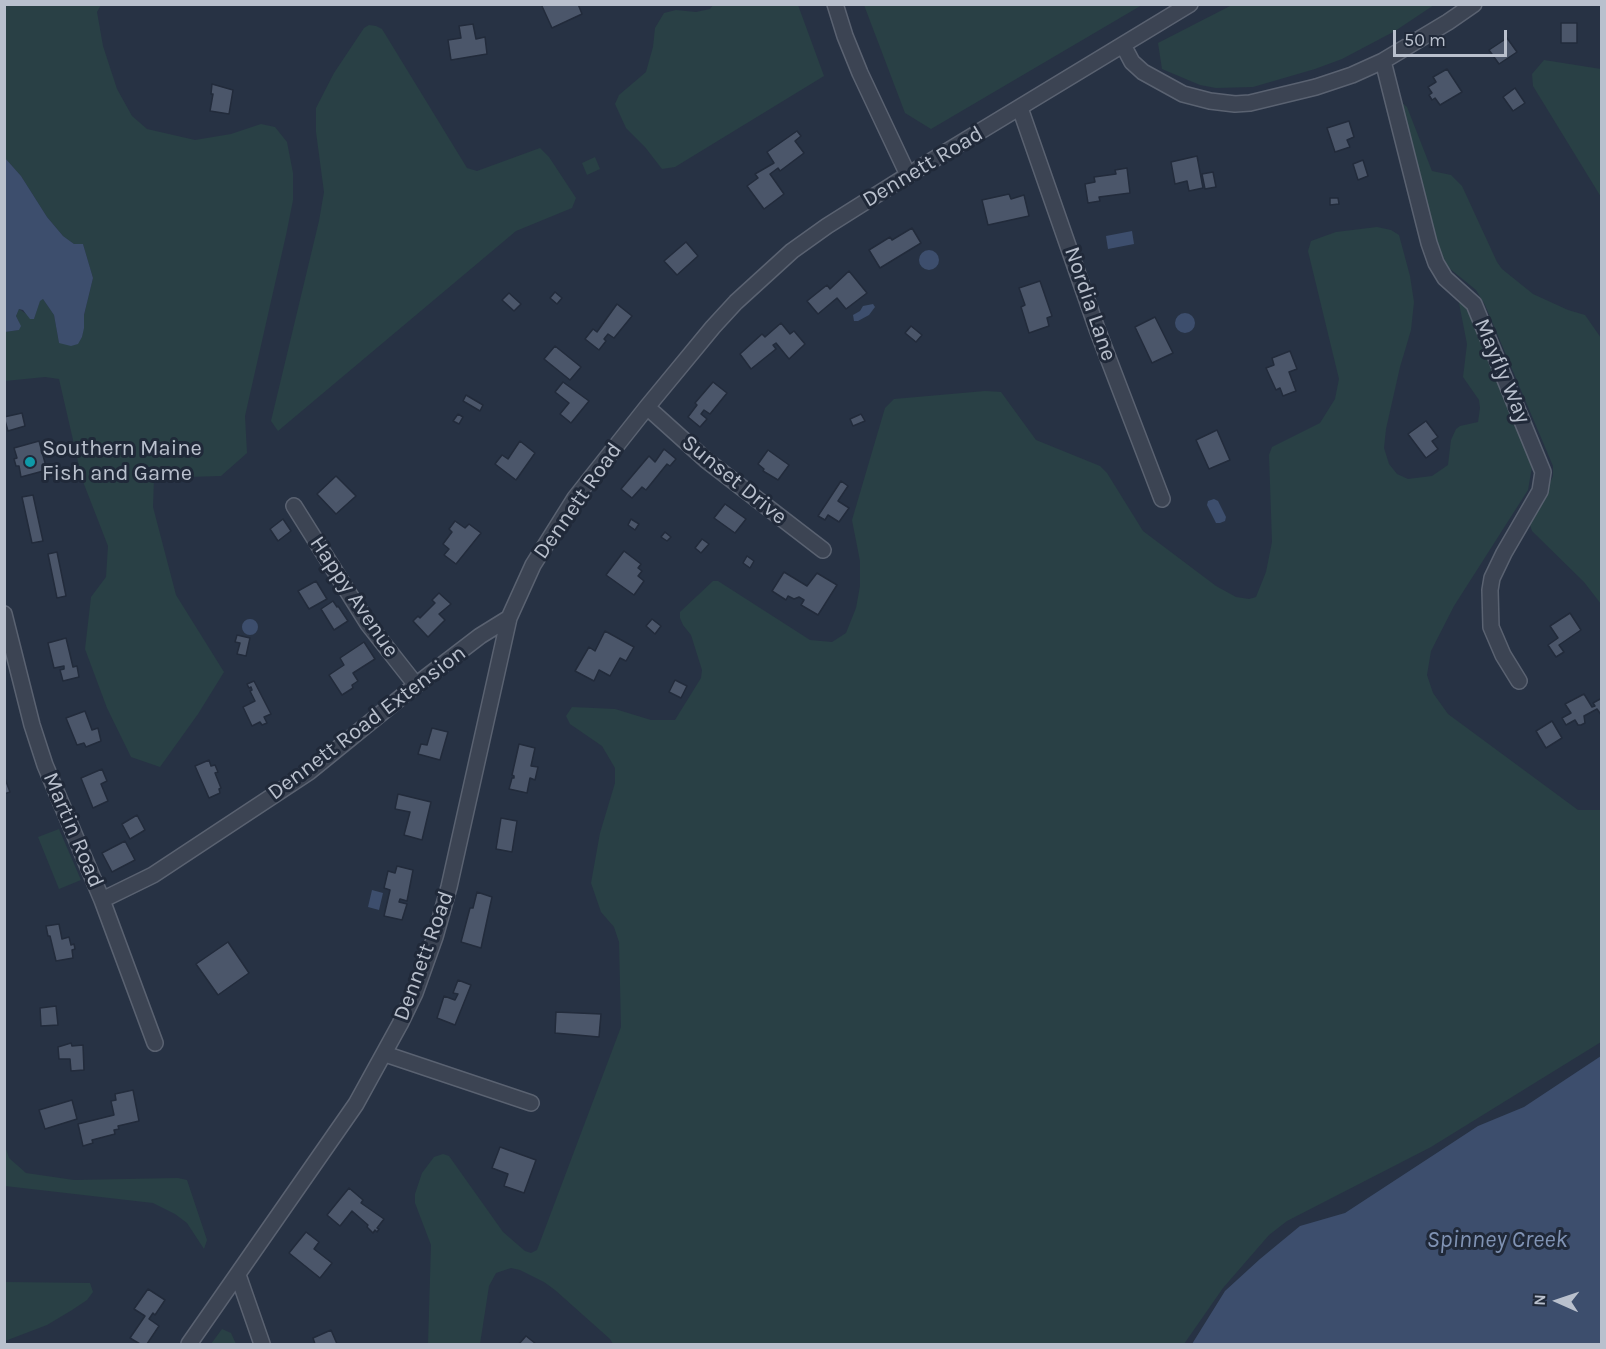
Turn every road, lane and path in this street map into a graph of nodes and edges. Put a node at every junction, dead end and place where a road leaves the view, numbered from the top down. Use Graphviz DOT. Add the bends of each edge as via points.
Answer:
graph roads {
  1 [pos="835,4"];
  2 [pos="1190,4"];
  3 [pos="1474,4"];
  4 [pos="1123,45"];
  5 [pos="1383,61"];
  6 [pos="1020,108"];
  7 [pos="908,175"];
  8 [pos="647,406"];
  9 [pos="1162,499"];
  10 [pos="294,506"];
  11 [pos="823,550"];
  12 [pos="4,614"];
  13 [pos="509,618"];
  14 [pos="1519,681"];
  15 [pos="416,685"];
  16 [pos="102,900"];
  17 [pos="154,1043"];
  18 [pos="386,1054"];
  19 [pos="531,1103"];
  20 [pos="237,1275"];
  21 [pos="189,1344"];
  22 [pos="262,1344"];
  1 -- 7 [label="street" via="860,73"];
  2 -- 4 [label="street, Dennett Road"];
  3 -- 5 [label="street"];
  4 -- 5 [label="street" via="1132,62 1160,83 1194,98 1235,104 1316,87"];
  4 -- 6 [label="street, Dennett Road"];
  5 -- 14 [label="street, Mayfly Way" via="1436,263 1445,278 1474,304 1543,471 1540,491 1504,552 1490,590 1491,627"];
  6 -- 7 [label="street, Dennett Road"];
  6 -- 9 [label="street, Nordia Lane" via="1097,329"];
  7 -- 8 [label="street, Dennett Road" via="825,227 776,265 713,327"];
  8 -- 11 [label="street, Sunset Drive" via="706,460"];
  8 -- 13 [label="street, Dennett Road" via="548,539"];
  10 -- 15 [label="street, Happy Avenue" via="368,624"];
  12 -- 16 [label="street, Martin Road" via="45,765"];
  13 -- 15 [label="street, Dennett Road Extension"];
  13 -- 18 [label="street, Dennett Road" via="435,937 415,993"];
  15 -- 16 [label="street, Dennett Road Extension" via="309,772 153,875"];
  16 -- 17 [label="street, Martin Road"];
  18 -- 19 [label="street"];
  18 -- 20 [label="street, Dennett Road" via="356,1104"];
  20 -- 21 [label="street, Dennett Road"];
  20 -- 22 [label="street"];
}
